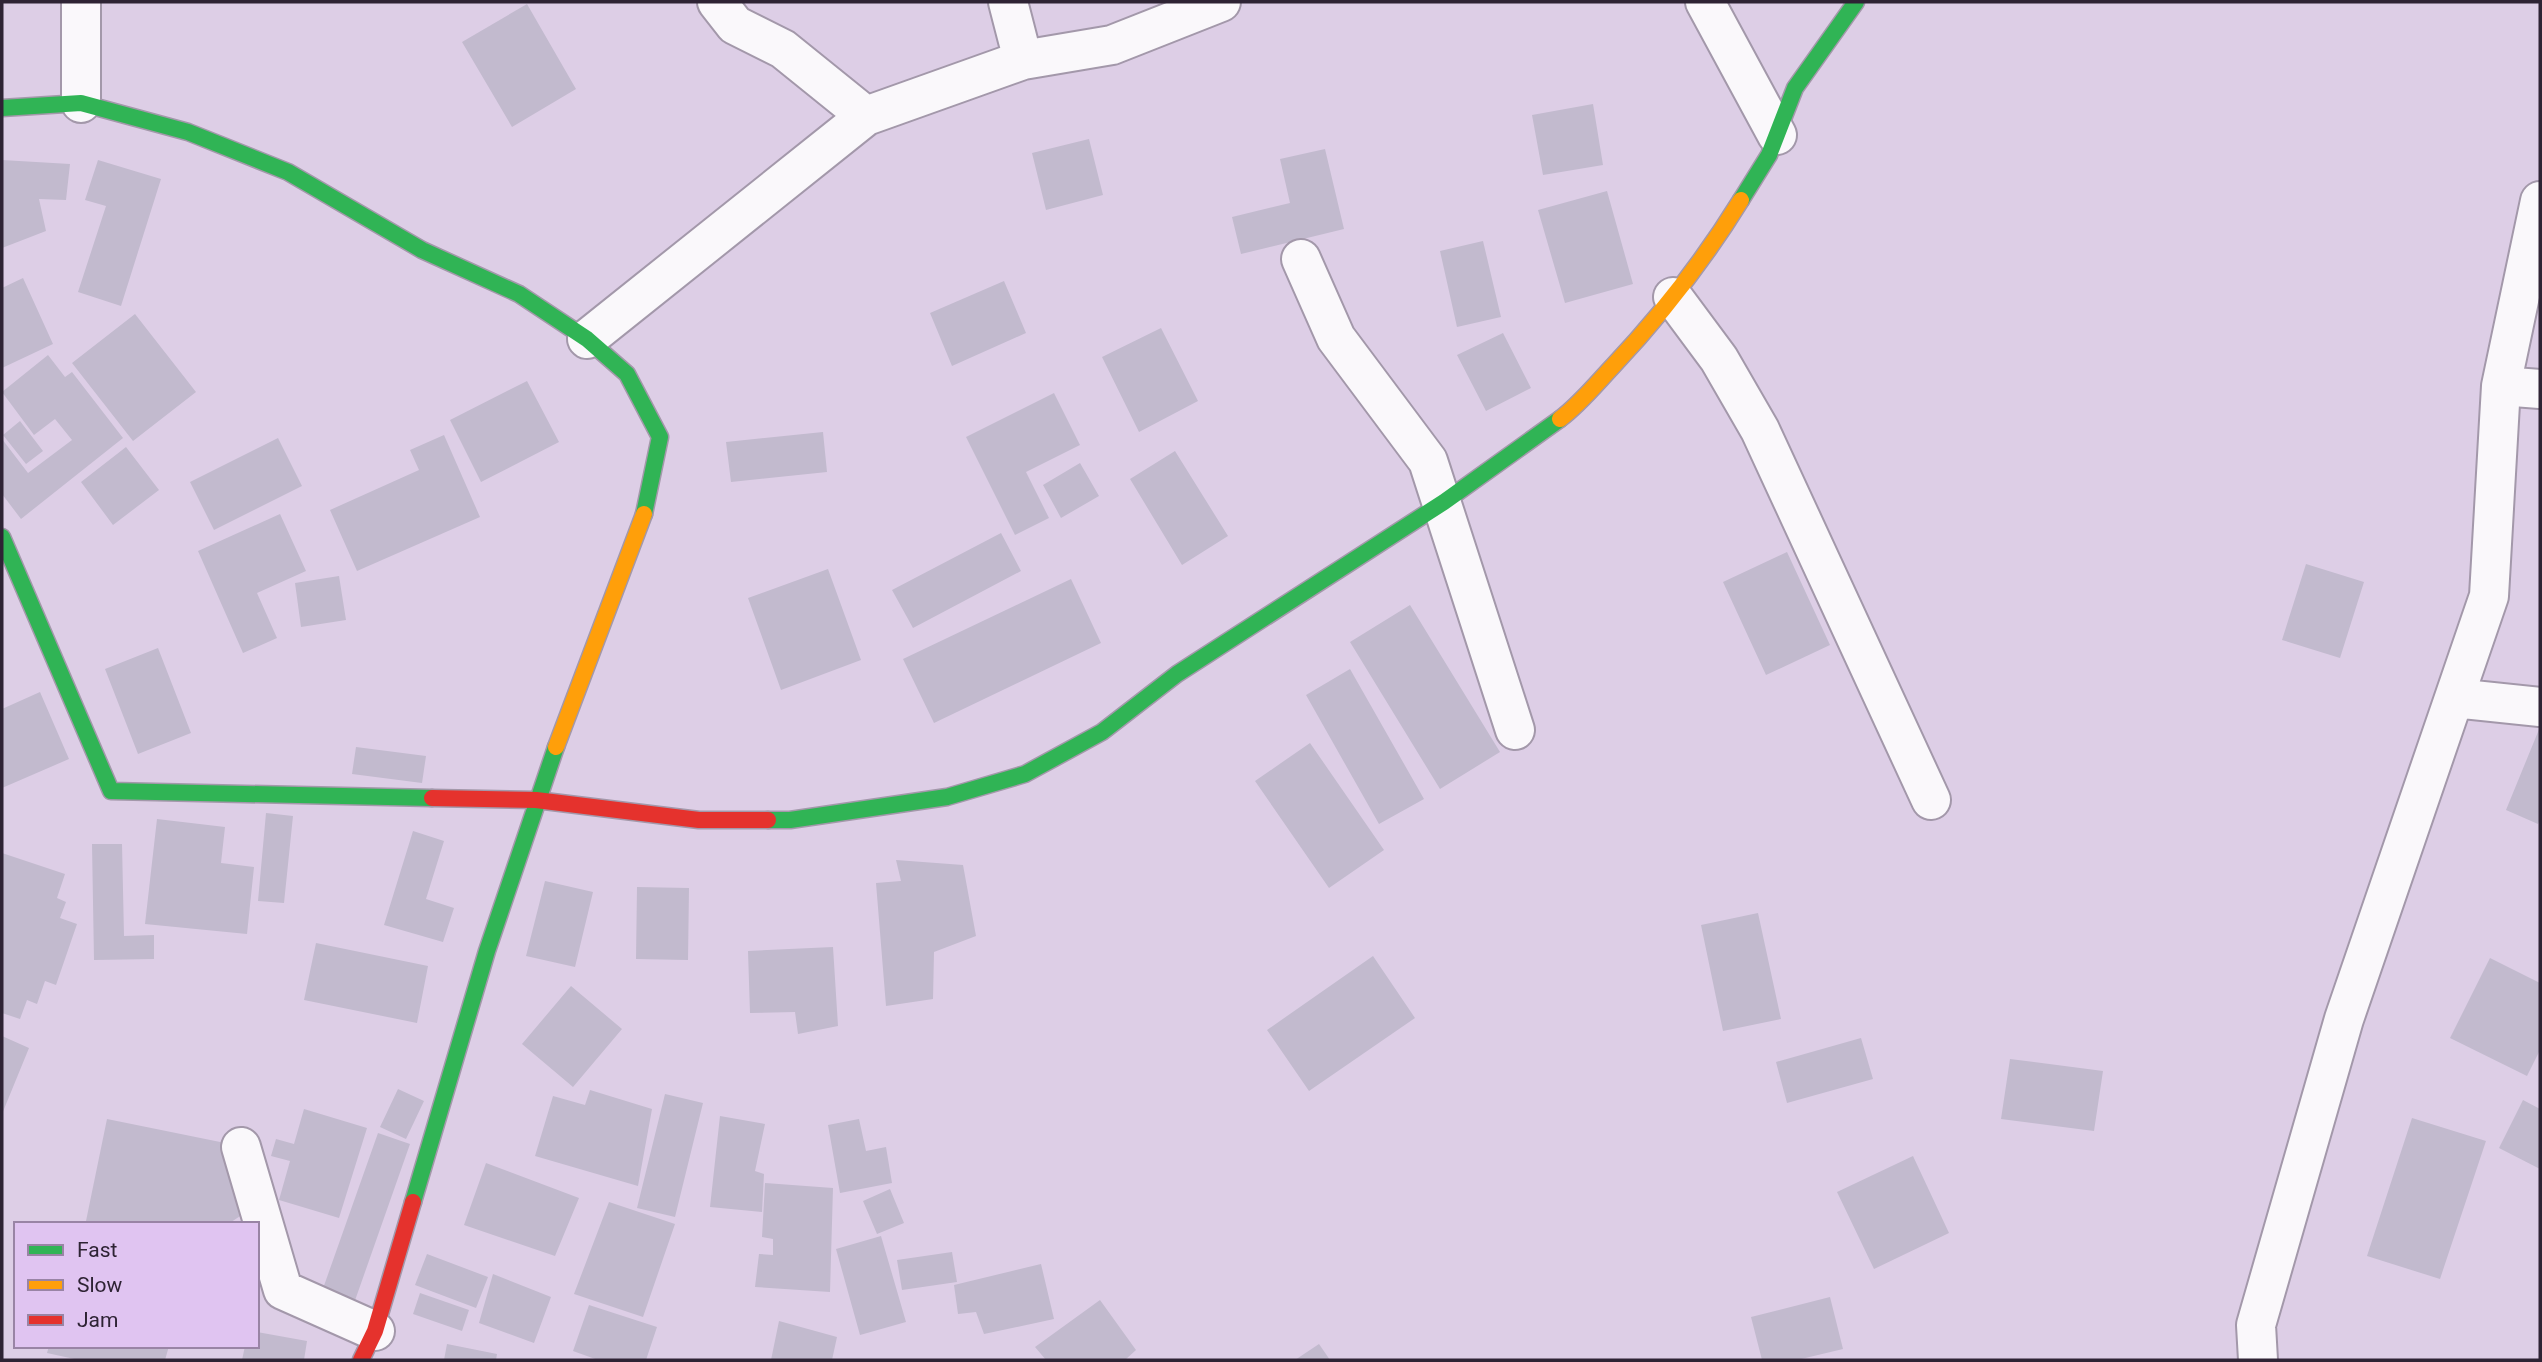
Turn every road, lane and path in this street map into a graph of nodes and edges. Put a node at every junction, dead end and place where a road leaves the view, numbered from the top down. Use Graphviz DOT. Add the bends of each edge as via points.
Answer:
graph roads {
  1 [pos="81,2"];
  2 [pos="716,2"];
  3 [pos="1008,2"];
  4 [pos="1221,2"];
  5 [pos="1705,2"];
  6 [pos="1856,2"];
  7 [pos="1023,60"];
  8 [pos="81,103"];
  9 [pos="2,108"];
  10 [pos="866,116"];
  11 [pos="1777,135"];
  12 [pos="2540,201"];
  13 [pos="1301,259"];
  14 [pos="1673,297"];
  15 [pos="587,339"];
  16 [pos="2501,386"];
  17 [pos="2540,389"];
  18 [pos="1444,502"];
  19 [pos="2,537"];
  20 [pos="2454,698"];
  21 [pos="2540,706"];
  22 [pos="1515,730"];
  23 [pos="536,800"];
  24 [pos="1931,800"];
  25 [pos="240,1147"];
  26 [pos="368,1345"];
  27 [pos="2258,1360"];
  1 -- 8 [label="street"];
  2 -- 10 [label="street" via="735,25 783,49"];
  3 -- 7 [label="street"];
  4 -- 7 [label="street" via="1112,45"];
  5 -- 11 [label="street"];
  6 -- 11 [label="street" via="1795,88"];
  7 -- 10 [label="street"];
  8 -- 9 [label="street"];
  8 -- 15 [label="street" via="188,132 288,172 422,250 519,294"];
  10 -- 15 [label="street"];
  11 -- 14 [label="street" via="1704,260"];
  12 -- 16 [label="street"];
  13 -- 18 [label="street" via="1336,338 1428,461"];
  14 -- 18 [label="street" via="1573,408"];
  14 -- 24 [label="street" via="1719,359 1760,430"];
  15 -- 23 [label="street" via="627,374 660,437 645,512"];
  16 -- 17 [label="street"];
  16 -- 20 [label="street" via="2489,596"];
  18 -- 22 [label="street"];
  18 -- 23 [label="street" via="1177,674 1102,732 1025,774 947,797 790,820 699,820"];
  19 -- 23 [label="street" via="111,792"];
  20 -- 21 [label="street"];
  20 -- 27 [label="street" via="2344,1019 2256,1325"];
  23 -- 26 [label="street"];
  25 -- 26 [label="street" via="283,1290"];
}
